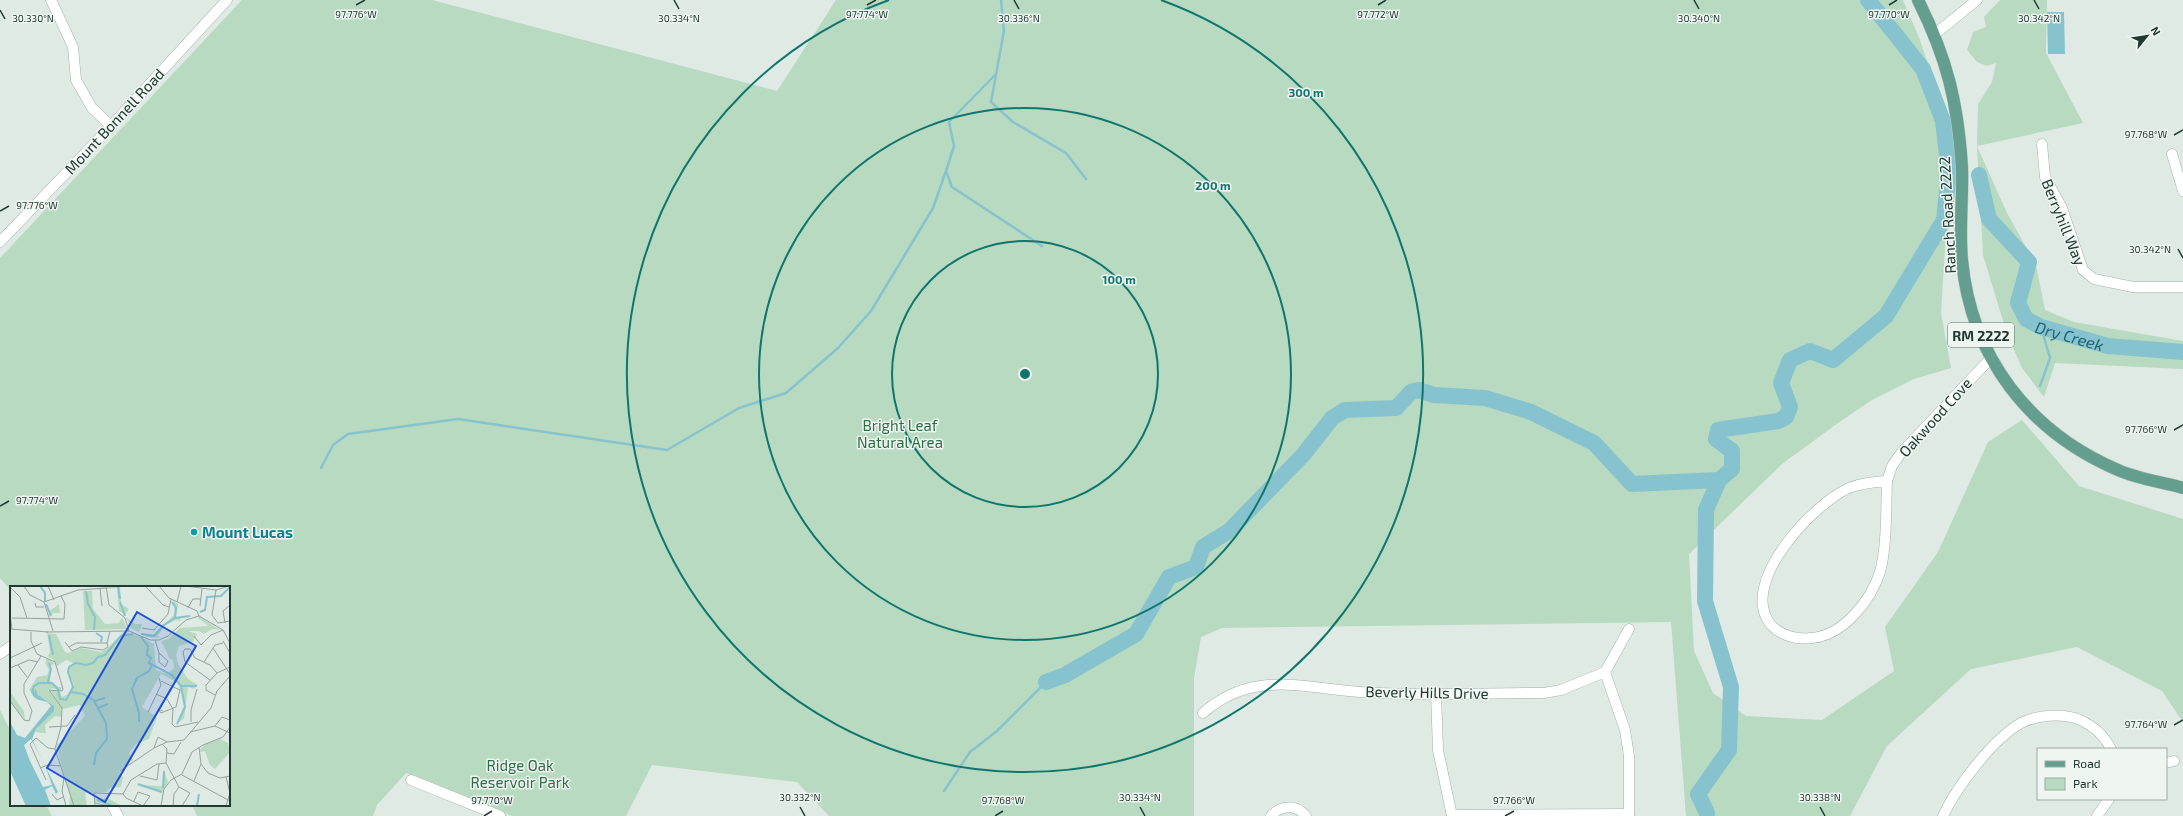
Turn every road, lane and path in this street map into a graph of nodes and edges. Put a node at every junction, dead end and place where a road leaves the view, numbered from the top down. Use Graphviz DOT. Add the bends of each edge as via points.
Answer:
graph roads {
  1 [pos="51,0"];
  2 [pos="227,0"];
  3 [pos="1918,0"];
  4 [pos="1977,0"];
  5 [pos="1935,34"];
  6 [pos="111,126"];
  7 [pos="2042,144"];
  8 [pos="2172,154"];
  9 [pos="2183,191"];
  10 [pos="12,230"];
  11 [pos="0,232"];
  12 [pos="0,242"];
  13 [pos="2183,287"];
  14 [pos="1990,359"];
  15 [pos="1887,481"];
  16 [pos="2183,488"];
  17 [pos="1629,629"];
  18 [pos="10,647"];
  19 [pos="0,654"];
  20 [pos="1605,672"];
  21 [pos="1436,693"];
  22 [pos="1203,713"];
  23 [pos="2110,748"];
  24 [pos="411,780"];
  25 [pos="2108,800"];
  26 [pos="113,806"];
  27 [pos="1452,815"];
  28 [pos="1629,815"];
  29 [pos="118,816"];
  30 [pos="500,816"];
  31 [pos="1270,816"];
  32 [pos="1306,816"];
  33 [pos="1943,816"];
  34 [pos="2097,816"];
  1 -- 6 [label="street" via="73,47 76,80 96,111"];
  2 -- 6 [label="street, Mount Bonnell Road"];
  3 -- 5 [label="main road, Ranch Road 2222 / RM 2222"];
  4 -- 5 [label="street"];
  5 -- 14 [label="main road, Ranch Road 2222 / RM 2222" via="1950,76 1957,119 1962,168 1962,260 1971,308"];
  6 -- 10 [label="street, Mount Bonnell Road"];
  7 -- 13 [label="street, Berryhill Way" via="2045,177 2062,208 2083,270 2094,279 2133,287"];
  8 -- 9 [label="street"];
  10 -- 11 [label="street"];
  10 -- 12 [label="street, Mount Bonnell Road"];
  14 -- 15 [label="street, Oakwood Cove" via="1973,374 1901,453 1892,466"];
  14 -- 16 [label="main road, Ranch Road 2222 / RM 2222" via="2016,396 2047,427 2079,451 2120,471"];
  15 -- 15 [label="street, Oakwood Cove" via="1863,484 1844,491 1815,513 1789,538 1776,558 1766,582 1763,598 1765,612 1772,625 1794,639 1821,638 1839,628 1854,615 1880,572"];
  17 -- 20 [label="street"];
  18 -- 19 [label="street"];
  20 -- 21 [label="street, Beverly Hills Drive" via="1561,690 1544,693"];
  20 -- 28 [label="street" via="1625,730 1629,756"];
  21 -- 22 [label="street, Beverly Hills Drive" via="1259,686 1216,702"];
  21 -- 27 [label="street" via="1438,750"];
  23 -- 33 [label="street" via="2100,733 2088,723 2073,717 2038,717 2021,723 1984,756 1965,779"];
  24 -- 30 [label="street"];
  25 -- 34 [label="street"];
  26 -- 29 [label="street"];
  27 -- 28 [label="street"];
  31 -- 32 [label="street" via="1277,809 1290,806 1301,810"];
}
